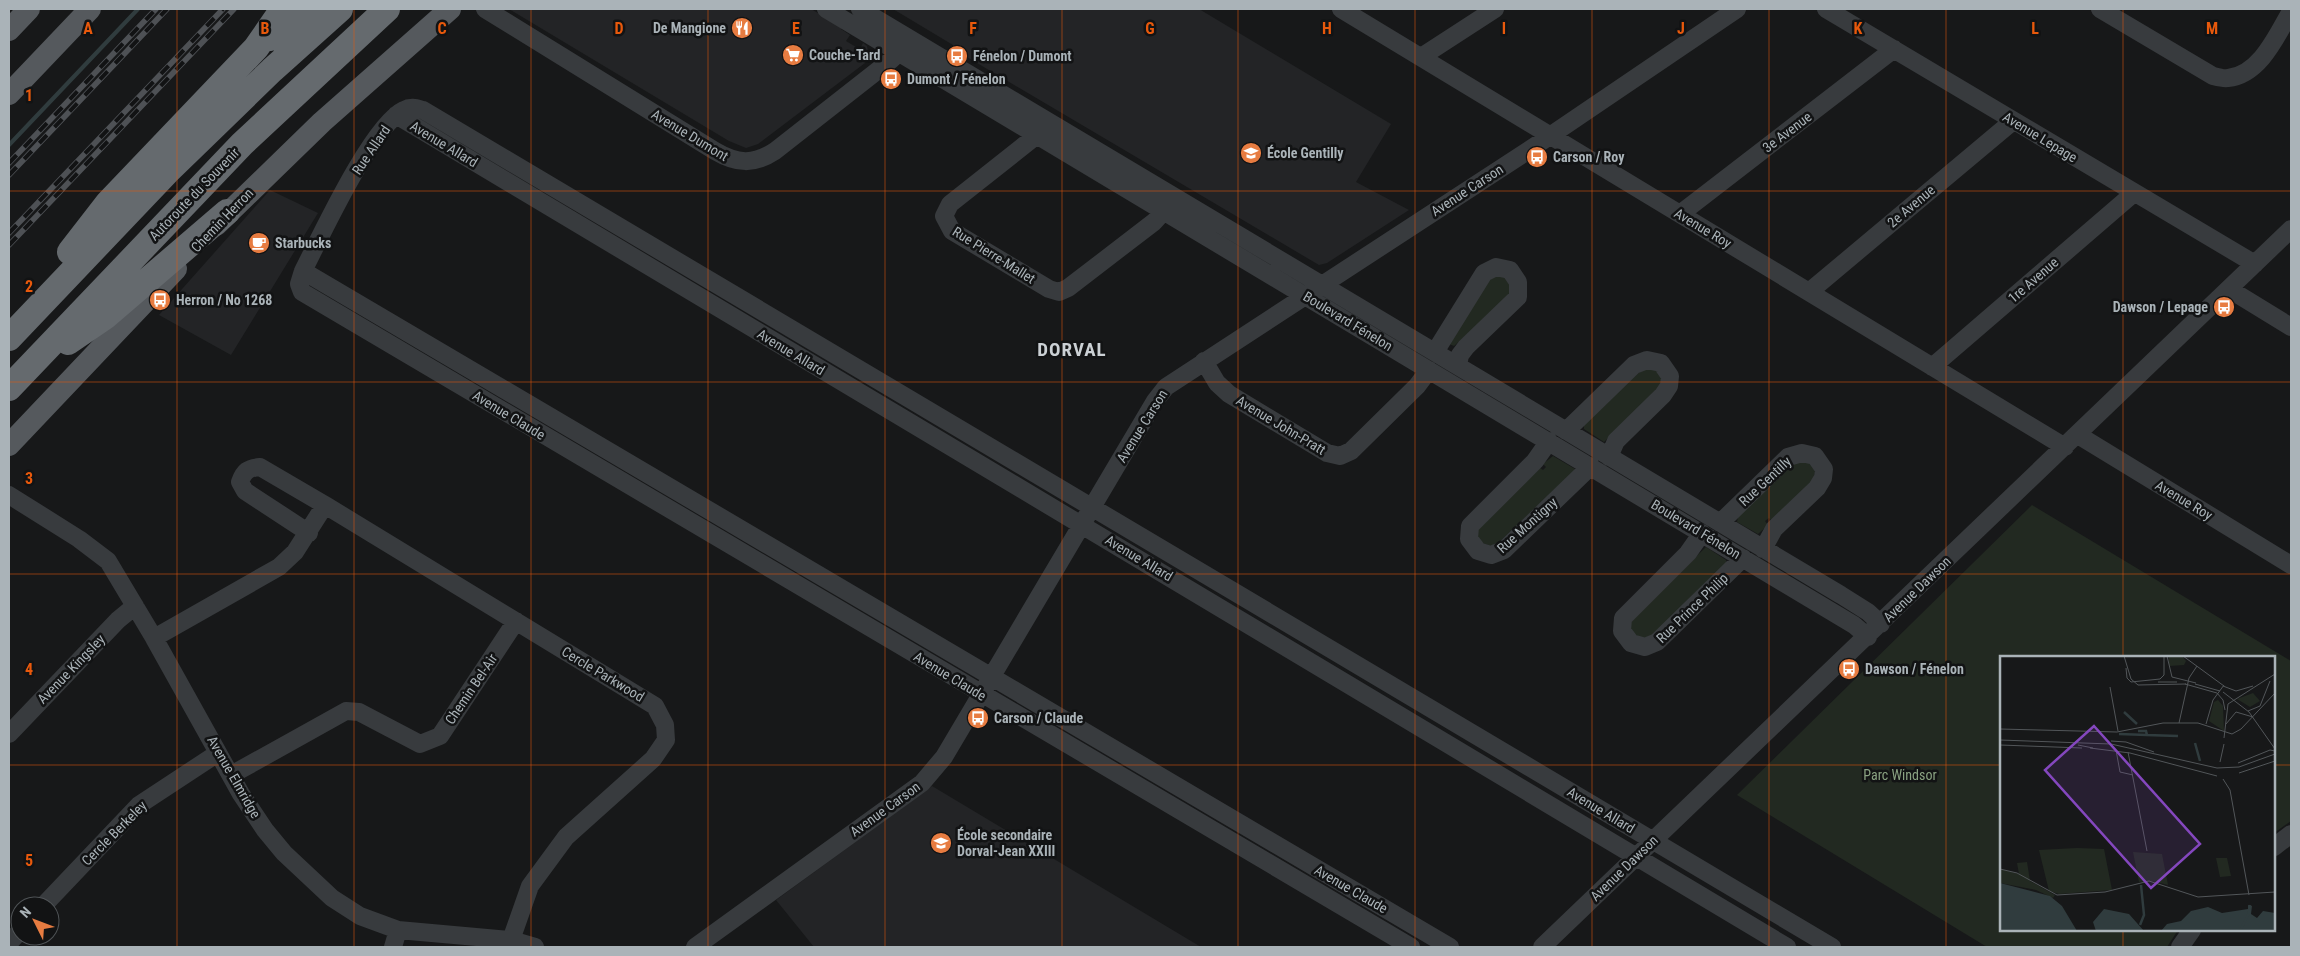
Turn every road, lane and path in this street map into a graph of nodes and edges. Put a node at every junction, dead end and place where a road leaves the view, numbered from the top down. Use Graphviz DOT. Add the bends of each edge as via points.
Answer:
graph roads {
  1 [pos="29,9"];
  2 [pos="90,9"];
  3 [pos="283,9"];
  4 [pos="308,9"];
  5 [pos="340,9"];
  6 [pos="387,9"];
  7 [pos="450,9"];
  8 [pos="485,9"];
  9 [pos="826,9"];
  10 [pos="860,9"];
  11 [pos="1341,9"];
  12 [pos="1495,9"];
  13 [pos="1737,9"];
  14 [pos="1826,9"];
  15 [pos="2100,9"];
  16 [pos="2291,11"];
  17 [pos="9,30"];
  18 [pos="910,39"];
  19 [pos="256,48"];
  20 [pos="1894,50"];
  21 [pos="899,53"];
  22 [pos="1421,57"];
  23 [pos="9,94"];
  24 [pos="396,115"];
  25 [pos="2013,120"];
  26 [pos="1052,123"];
  27 [pos="1038,135"];
  28 [pos="1550,136"];
  29 [pos="2134,193"];
  30 [pos="1164,210"];
  31 [pos="227,212"];
  32 [pos="1680,214"];
  33 [pos="2291,229"];
  34 [pos="646,242"];
  35 [pos="636,259"];
  36 [pos="2255,264"];
  37 [pos="303,271"];
  38 [pos="1322,284"];
  39 [pos="2229,290"];
  40 [pos="1809,292"];
  41 [pos="1305,295"];
  42 [pos="2291,327"];
  43 [pos="9,332"];
  44 [pos="9,338"];
  45 [pos="1435,352"];
  46 [pos="1204,361"];
  47 [pos="1458,366"];
  48 [pos="1932,367"];
  49 [pos="860,370"];
  50 [pos="1429,370"];
  51 [pos="16,381"];
  52 [pos="850,387"];
  53 [pos="1566,431"];
  54 [pos="1549,441"];
  55 [pos="2071,441"];
  56 [pos="9,445"];
  57 [pos="1609,457"];
  58 [pos="1591,466"];
  59 [pos="9,495"];
  60 [pos="325,505"];
  61 [pos="1092,508"];
  62 [pos="1082,524"];
  63 [pos="1720,524"];
  64 [pos="309,533"];
  65 [pos="746,533"];
  66 [pos="1702,533"];
  67 [pos="736,549"];
  68 [pos="1763,549"];
  69 [pos="1743,558"];
  70 [pos="2291,565"];
  71 [pos="135,606"];
  72 [pos="516,621"];
  73 [pos="1881,624"];
  74 [pos="1868,636"];
  75 [pos="154,638"];
  76 [pos="1371,673"];
  77 [pos="991,678"];
  78 [pos="1360,692"];
  79 [pos="981,695"];
  80 [pos="9,734"];
  81 [pos="218,753"];
  82 [pos="231,775"];
  83 [pos="1252,831"];
  84 [pos="2291,834"];
  85 [pos="1653,841"];
  86 [pos="2275,846"];
  87 [pos="1242,848"];
  88 [pos="1636,857"];
  89 [pos="52,896"];
  90 [pos="2191,931"];
  91 [pos="395,939"];
  92 [pos="511,940"];
  93 [pos="535,947"];
  94 [pos="695,947"];
  95 [pos="1411,947"];
  96 [pos="1450,947"];
  97 [pos="1542,947"];
  98 [pos="1787,947"];
  99 [pos="1832,947"];
  100 [pos="2180,947"];
  1 -- 17 [label="main road"];
  2 -- 23 [label="main road"];
  3 -- 19 [label="highway"];
  4 -- 19 [label="highway"];
  5 -- 44 [label="highway" via="167,172"];
  6 -- 51 [label="highway, Autoroute du Souvenir" via="222,165"];
  7 -- 31 [label="main road, Chemin Herron" via="322,122"];
  8 -- 21 [label="street, Avenue Dumont" via="715,151 744,162 759,160 775,151"];
  9 -- 21 [label="street, Boulevard Fénelon"];
  10 -- 18 [label="street, Boulevard Fénelon"];
  11 -- 22 [label="street, Avenue Roy"];
  12 -- 22 [label="street"];
  13 -- 28 [label="street, Avenue Carson"];
  14 -- 20 [label="street, Avenue Lepage"];
  15 -- 16 [label="street" via="2213,76 2228,78 2259,62"];
  18 -- 21 [label="street, Avenue Dumont"];
  18 -- 26 [label="street, Boulevard Fénelon"];
  19 -- 43 [label="highway" via="108,203"];
  20 -- 25 [label="street, Avenue Lepage"];
  20 -- 32 [label="street, 3e Avenue"];
  21 -- 27 [label="street, Boulevard Fénelon"];
  22 -- 28 [label="street, Avenue Roy"];
  24 -- 34 [label="street, Avenue Allard" via="410,108 423,110"];
  24 -- 35 [label="street, Avenue Allard"];
  24 -- 37 [label="street, Rue Allard" via="381,131 347,186"];
  25 -- 29 [label="street, Avenue Lepage"];
  25 -- 40 [label="street, 2e Avenue"];
  26 -- 27 [label="street, Rue Pierre-Mallet"];
  26 -- 38 [label="street, Boulevard Fénelon"];
  27 -- 30 [label="street, Boulevard Fénelon"];
  27 -- 30 [label="street, Rue Pierre-Mallet" via="947,208 945,220 952,230 1059,292 1154,222"];
  28 -- 32 [label="street, Avenue Roy"];
  28 -- 38 [label="street, Avenue Carson"];
  29 -- 36 [label="street, Avenue Lepage"];
  29 -- 48 [label="street, 1re Avenue"];
  30 -- 41 [label="street, Boulevard Fénelon"];
  31 -- 51 [label="highway" via="106,316"];
  31 -- 56 [label="main road, Chemin Herron"];
  32 -- 40 [label="street, Avenue Roy"];
  33 -- 36 [label="street, Avenue Dawson"];
  34 -- 35 [label="street"];
  34 -- 49 [label="street, Avenue Allard"];
  35 -- 52 [label="street, Avenue Allard"];
  36 -- 39 [label="street, Avenue Dawson"];
  37 -- 65 [label="street, Avenue Claude"];
  37 -- 67 [label="street, Avenue Claude" via="299,284 302,292"];
  38 -- 41 [label="street, Avenue Carson"];
  38 -- 45 [label="street, Boulevard Fénelon"];
  39 -- 42 [label="street"];
  39 -- 55 [label="street, Avenue Dawson"];
  40 -- 48 [label="street, Avenue Roy"];
  41 -- 46 [label="street, Avenue Carson"];
  41 -- 50 [label="street, Boulevard Fénelon"];
  45 -- 47 [label="street, Boulevard Fénelon"];
  45 -- 47 [label="street" via="1482,276 1496,267 1510,270 1518,282 1518,297 1466,347"];
  46 -- 50 [label="street, Avenue John-Pratt" via="1217,383 1229,394 1316,447 1340,456 1351,451"];
  46 -- 61 [label="street, Avenue Carson" via="1175,379 1158,396"];
  47 -- 53 [label="street, Boulevard Fénelon"];
  48 -- 55 [label="street, Avenue Roy"];
  49 -- 52 [label="street"];
  49 -- 61 [label="street, Avenue Allard"];
  50 -- 54 [label="street, Boulevard Fénelon"];
  52 -- 62 [label="street, Avenue Allard"];
  53 -- 57 [label="street, Boulevard Fénelon"];
  53 -- 57 [label="street" via="1634,365 1647,360 1661,363 1668,371 1669,386 1616,441"];
  54 -- 58 [label="street, Boulevard Fénelon"];
  54 -- 58 [label="street, Rue Montigny" via="1534,461 1470,526 1469,539 1478,551 1491,555 1504,550"];
  55 -- 70 [label="street, Avenue Roy"];
  55 -- 73 [label="street, Avenue Dawson"];
  57 -- 63 [label="street, Boulevard Fénelon"];
  58 -- 66 [label="street, Boulevard Fénelon"];
  59 -- 71 [label="street, Avenue Elmridge" via="100,553 114,569"];
  60 -- 64 [label="street"];
  60 -- 64 [label="street, Cercle Parkwood" via="260,467 250,468 243,474 240,482 245,490"];
  60 -- 72 [label="street, Cercle Parkwood"];
  61 -- 62 [label="street, Avenue Carson"];
  61 -- 76 [label="street, Avenue Allard"];
  62 -- 77 [label="street, Avenue Carson"];
  62 -- 78 [label="street, Avenue Allard"];
  63 -- 68 [label="street, Boulevard Fénelon"];
  63 -- 68 [label="street, Rue Gentilly" via="1792,455 1807,452 1815,456 1824,469 1823,478 1817,488 1774,529"];
  64 -- 75 [label="street" via="296,552 279,567"];
  65 -- 67 [label="street"];
  65 -- 77 [label="street, Avenue Claude"];
  66 -- 69 [label="street, Boulevard Fénelon"];
  66 -- 69 [label="street, Rue Prince Philip" via="1688,553 1623,618 1622,631 1632,643 1645,648 1657,642"];
  67 -- 79 [label="street, Avenue Claude"];
  68 -- 73 [label="street, Boulevard Fénelon" via="1868,612"];
  69 -- 74 [label="street, Boulevard Fénelon"];
  71 -- 75 [label="street, Avenue Elmridge"];
  71 -- 80 [label="street, Avenue Kingsley"];
  72 -- 82 [label="street, Chemin Bel-Air" via="440,736 420,744 359,712 346,711"];
  72 -- 92 [label="street, Cercle Parkwood" via="656,706 666,724 666,740 653,759 566,837 530,886"];
  73 -- 74 [label="street, Avenue Dawson"];
  74 -- 85 [label="street, Avenue Dawson"];
  75 -- 81 [label="street, Avenue Elmridge"];
  76 -- 78 [label="street"];
  76 -- 85 [label="street, Avenue Allard"];
  77 -- 79 [label="street, Avenue Carson"];
  77 -- 83 [label="street, Avenue Claude"];
  78 -- 88 [label="street, Avenue Allard"];
  79 -- 87 [label="street, Avenue Claude"];
  79 -- 94 [label="street, Avenue Carson" via="944,757 922,783"];
  81 -- 82 [label="street, Avenue Elmridge"];
  81 -- 89 [label="street, Cercle Berkeley" via="138,805"];
  82 -- 91 [label="street, Avenue Elmridge" via="241,794 284,852 332,898"];
  83 -- 87 [label="street"];
  83 -- 96 [label="street, Avenue Claude"];
  84 -- 86 [label="street"];
  85 -- 88 [label="street, Avenue Dawson"];
  85 -- 99 [label="street, Avenue Allard"];
  87 -- 95 [label="street, Avenue Claude"];
  88 -- 97 [label="street, Avenue Dawson"];
  88 -- 98 [label="street, Avenue Allard"];
  90 -- 100 [label="street"];
  91 -- 92 [label="street, Avenue Elmridge"];
  92 -- 93 [label="street, Avenue Elmridge"];
}
